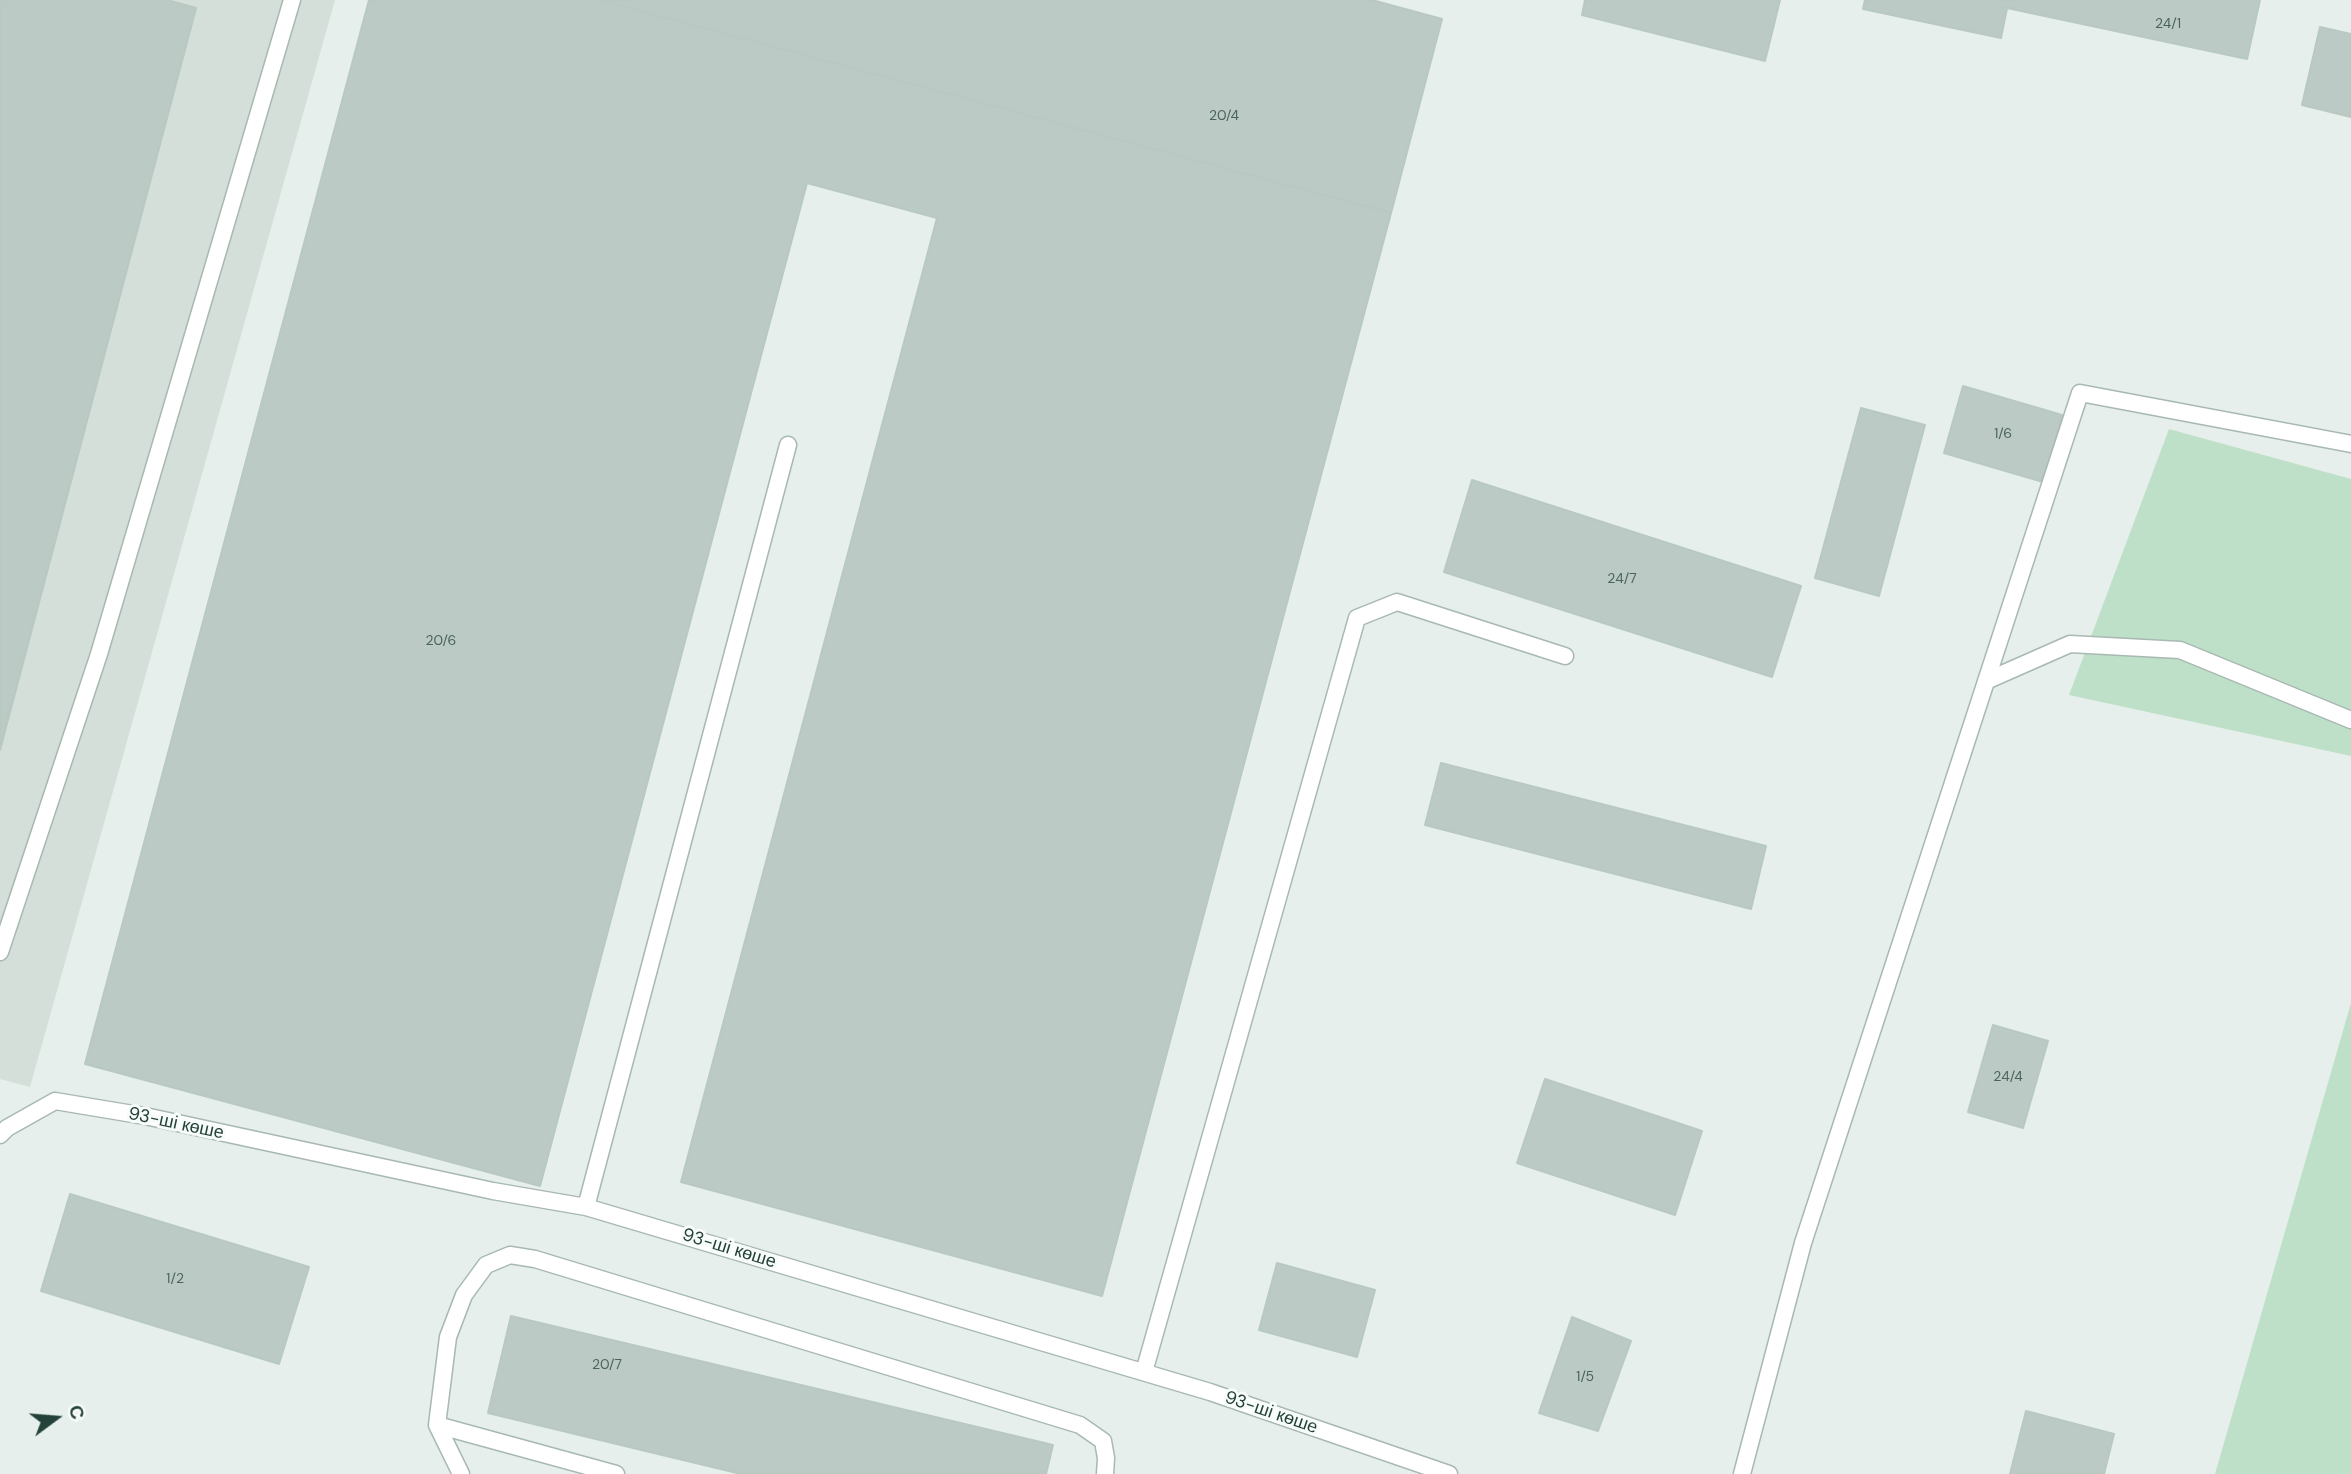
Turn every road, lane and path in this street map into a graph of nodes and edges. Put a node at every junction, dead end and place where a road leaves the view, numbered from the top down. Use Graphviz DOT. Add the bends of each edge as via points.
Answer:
graph roads {
  1 [pos="292,0"];
  2 [pos="2351,444"];
  3 [pos="788,445"];
  4 [pos="1565,656"];
  5 [pos="1986,681"];
  6 [pos="2351,720"];
  7 [pos="0,951"];
  8 [pos="0,1135"];
  9 [pos="586,1207"];
  10 [pos="1144,1373"];
  11 [pos="437,1424"];
  12 [pos="460,1474"];
  13 [pos="616,1474"];
  14 [pos="1105,1474"];
  15 [pos="1449,1474"];
  16 [pos="1742,1474"];
  1 -- 7 [label="lane" via="99,654"];
  2 -- 5 [label="lane" via="2080,393"];
  3 -- 9 [label="lane"];
  4 -- 10 [label="lane" via="1397,602 1357,618"];
  5 -- 6 [label="lane" via="2070,644 2180,650"];
  5 -- 16 [label="lane" via="1802,1243"];
  8 -- 9 [label="lane, 93-ші көше" via="55,1101"];
  9 -- 10 [label="lane, 93-ші көше"];
  10 -- 15 [label="lane, 93-ші көше"];
  11 -- 12 [label="lane"];
  11 -- 13 [label="lane"];
  11 -- 14 [label="lane" via="448,1337 464,1295 486,1265 510,1255 1080,1425 1103,1441"];
}
